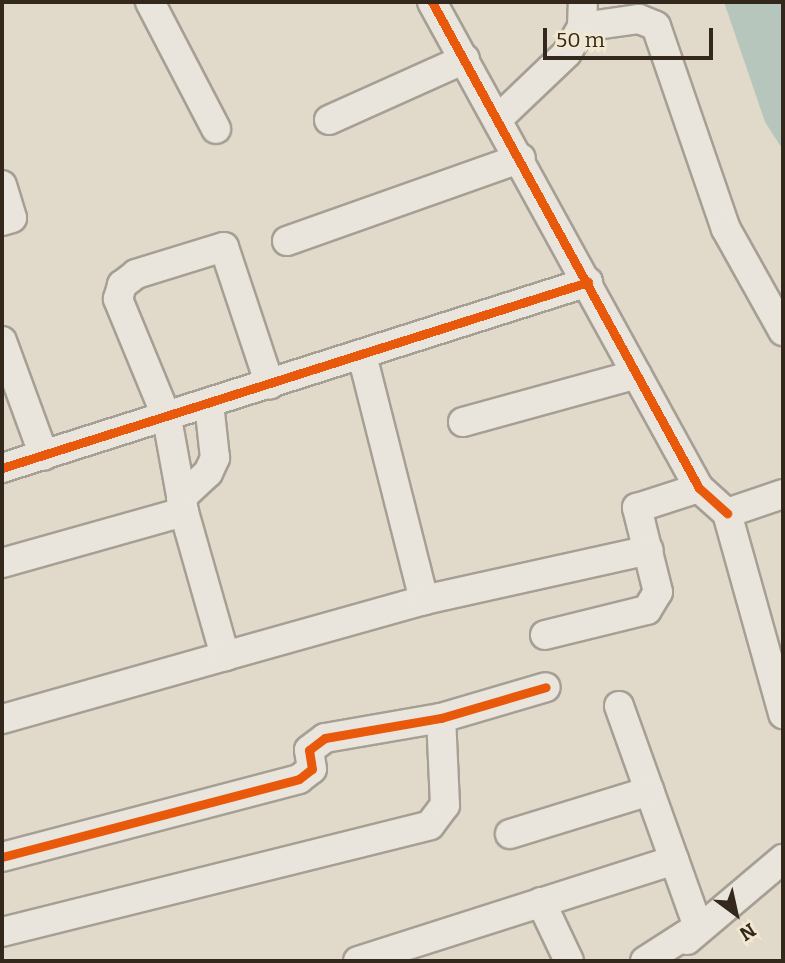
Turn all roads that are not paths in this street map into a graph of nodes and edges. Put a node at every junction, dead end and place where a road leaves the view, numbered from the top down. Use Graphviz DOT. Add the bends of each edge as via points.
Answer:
graph roads {
  1 [pos="150,2"];
  2 [pos="432,2"];
  3 [pos="583,14"];
  4 [pos="465,59"];
  5 [pos="499,118"];
  6 [pos="329,120"];
  7 [pos="216,129"];
  8 [pos="521,158"];
  9 [pos="2,185"];
  10 [pos="2,221"];
  11 [pos="286,241"];
  12 [pos="588,282"];
  13 [pos="783,331"];
  14 [pos="2,341"];
  15 [pos="362,355"];
  16 [pos="637,374"];
  17 [pos="270,385"];
  18 [pos="209,404"];
  19 [pos="167,418"];
  20 [pos="463,422"];
  21 [pos="44,456"];
  22 [pos="2,468"];
  23 [pos="699,488"];
  24 [pos="783,494"];
  25 [pos="183,505"];
  26 [pos="727,513"];
  27 [pos="649,550"];
  28 [pos="2,563"];
  29 [pos="424,600"];
  30 [pos="545,635"];
  31 [pos="225,656"];
  32 [pos="546,687"];
  33 [pos="619,706"];
  34 [pos="783,714"];
  35 [pos="441,718"];
  36 [pos="2,719"];
  37 [pos="650,791"];
  38 [pos="510,834"];
  39 [pos="2,857"];
  40 [pos="783,859"];
  41 [pos="674,860"];
  42 [pos="541,902"];
  43 [pos="2,932"];
  44 [pos="688,948"];
  45 [pos="358,961"];
  46 [pos="569,961"];
  47 [pos="645,961"];
  1 -- 7 [label="street"];
  2 -- 4 [label="street"];
  3 -- 5 [label="street" via="567,53"];
  3 -- 13 [label="street" via="639,19 656,26 726,229"];
  4 -- 5 [label="street"];
  4 -- 6 [label="street"];
  5 -- 8 [label="street"];
  8 -- 11 [label="street"];
  8 -- 12 [label="street"];
  9 -- 10 [label="street" via="12,218"];
  12 -- 15 [label="street"];
  12 -- 16 [label="street"];
  14 -- 21 [label="street"];
  15 -- 17 [label="street"];
  15 -- 29 [label="street"];
  16 -- 20 [label="street"];
  16 -- 23 [label="street"];
  17 -- 18 [label="street"];
  17 -- 19 [label="street" via="230,256 215,246 136,274 122,285 118,299"];
  18 -- 19 [label="street"];
  18 -- 25 [label="street" via="215,458"];
  19 -- 21 [label="street"];
  19 -- 25 [label="street"];
  21 -- 22 [label="street"];
  23 -- 26 [label="street"];
  23 -- 27 [label="street" via="637,508"];
  24 -- 26 [label="street"];
  25 -- 28 [label="street"];
  25 -- 31 [label="street"];
  26 -- 34 [label="street"];
  27 -- 29 [label="street"];
  27 -- 30 [label="street" via="658,592 646,610"];
  29 -- 31 [label="street"];
  31 -- 36 [label="street"];
  32 -- 35 [label="street"];
  33 -- 37 [label="street"];
  35 -- 39 [label="street" via="314,742 309,750 312,769 299,779"];
  35 -- 43 [label="street" via="445,805 430,825"];
  37 -- 38 [label="street"];
  37 -- 41 [label="street"];
  40 -- 44 [label="street"];
  41 -- 42 [label="street"];
  41 -- 44 [label="street"];
  42 -- 45 [label="street"];
  42 -- 46 [label="street"];
  44 -- 47 [label="street"];
}
